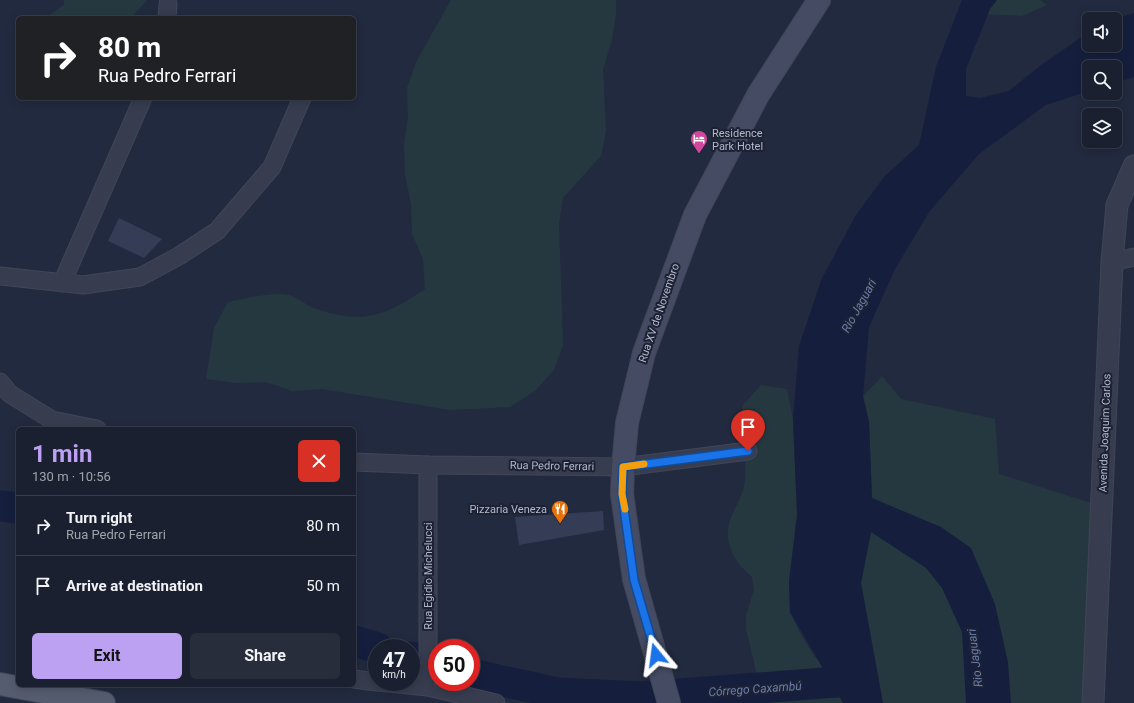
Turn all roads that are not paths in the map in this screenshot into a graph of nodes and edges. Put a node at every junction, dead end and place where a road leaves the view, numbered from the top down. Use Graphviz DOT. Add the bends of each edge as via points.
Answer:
graph roads {
  1 [pos="818,0"];
  2 [pos="142,100"];
  3 [pos="301,100"];
  4 [pos="1134,166"];
  5 [pos="1134,256"];
  6 [pos="1112,262"];
  7 [pos="0,276"];
  8 [pos="62,283"];
  9 [pos="0,382"];
  10 [pos="87,427"];
  11 [pos="748,451"];
  12 [pos="356,462"];
  13 [pos="428,465"];
  14 [pos="623,467"];
  15 [pos="428,639"];
  16 [pos="356,679"];
  17 [pos="368,681"];
  18 [pos="420,682"];
  19 [pos="428,682"];
  20 [pos="0,684"];
  21 [pos="16,687"];
  22 [pos="16,687"];
  23 [pos="457,691"];
  24 [pos="667,694"];
  25 [pos="104,703"];
  26 [pos="496,703"];
  27 [pos="1093,703"];
  1 -- 14 [label="main road, Rua XV de Novembro" via="758,95 695,215 644,353 627,423"];
  2 -- 8 [label="street"];
  3 -- 8 [label="street" via="272,167 217,230 179,256 140,277 83,285"];
  4 -- 6 [label="street, Avenida Joaquim Carlos" via="1117,205"];
  5 -- 6 [label="street"];
  6 -- 27 [label="street, Avenida Joaquim Carlos"];
  7 -- 8 [label="street"];
  9 -- 10 [label="street" via="10,394 52,420"];
  11 -- 14 [label="street, Rua Pedro Ferrari"];
  12 -- 13 [label="street, Rua Pedro Ferrari"];
  13 -- 14 [label="street, Rua Pedro Ferrari"];
  13 -- 15 [label="street, Rua Egidio Michelucci"];
  14 -- 24 [label="main road, Rua XV de Novembro" via="622,494 634,580"];
  16 -- 17 [label="street"];
  18 -- 19 [label="street"];
  20 -- 22 [label="main road"];
  21 -- 25 [label="main road"];
  23 -- 26 [label="street"];
}
